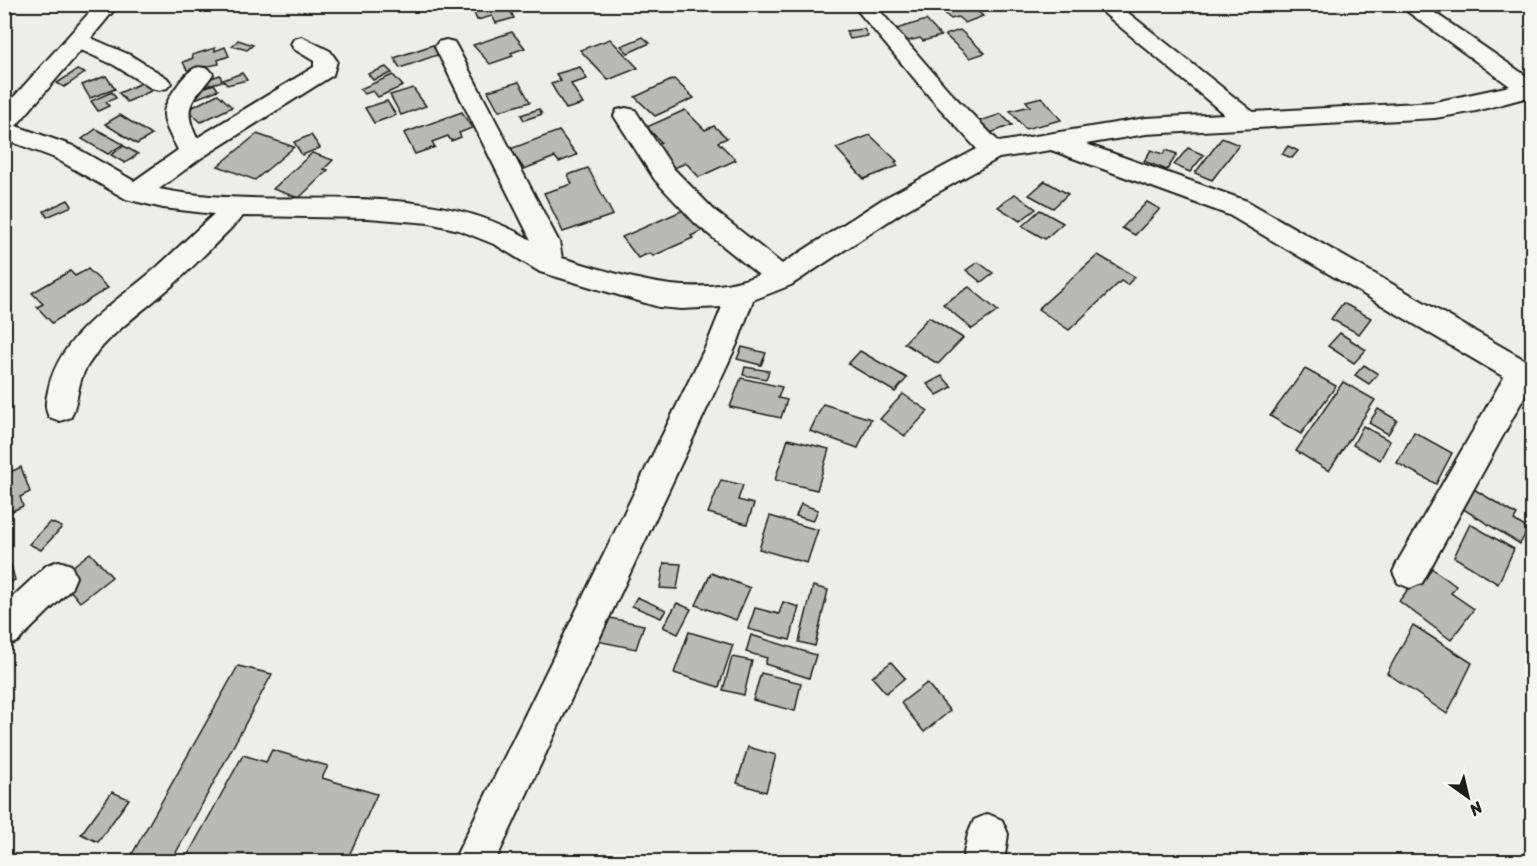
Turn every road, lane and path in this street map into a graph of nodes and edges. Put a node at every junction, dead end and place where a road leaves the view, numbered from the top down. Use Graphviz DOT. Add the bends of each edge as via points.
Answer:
graph roads {
  1 [pos="109,4"];
  2 [pos="862,4"];
  3 [pos="1103,4"];
  4 [pos="1407,4"];
  5 [pos="77,40"];
  6 [pos="302,44"];
  7 [pos="446,47"];
  8 [pos="201,74"];
  9 [pos="159,83"];
  10 [pos="1531,88"];
  11 [pos="626,116"];
  12 [pos="1247,120"];
  13 [pos="4,124"];
  14 [pos="4,130"];
  15 [pos="1052,141"];
  16 [pos="192,152"];
  17 [pos="993,152"];
  18 [pos="135,193"];
  19 [pos="237,207"];
  20 [pos="550,265"];
  21 [pos="781,278"];
  22 [pos="742,293"];
  23 [pos="1527,376"];
  24 [pos="60,408"];
  25 [pos="1410,572"];
  26 [pos="59,577"];
  27 [pos="4,630"];
  28 [pos="473,861"];
  1 -- 5 [label="street"];
  2 -- 17 [label="street"];
  3 -- 12 [label="street"];
  4 -- 10 [label="street"];
  5 -- 9 [label="street" via="122,60"];
  5 -- 13 [label="street"];
  6 -- 16 [label="street" via="322,56 325,70"];
  7 -- 20 [label="street" via="545,242"];
  8 -- 16 [label="street" via="184,94 174,121"];
  10 -- 12 [label="street" via="1435,110"];
  11 -- 21 [label="street" via="664,174 705,218"];
  12 -- 15 [label="street" via="1146,126"];
  14 -- 18 [label="street" via="64,152"];
  15 -- 17 [label="street"];
  15 -- 23 [label="street" via="1238,208"];
  16 -- 18 [label="street"];
  17 -- 21 [label="street" via="892,206"];
  18 -- 19 [label="street"];
  19 -- 20 [label="street" via="429,214 506,238"];
  19 -- 24 [label="street" via="165,276 101,329 77,357 65,380"];
  20 -- 22 [label="street" via="659,296"];
  21 -- 22 [label="street"];
  22 -- 28 [label="street" via="722,344"];
  23 -- 25 [label="street"];
  26 -- 27 [label="street"];
}
